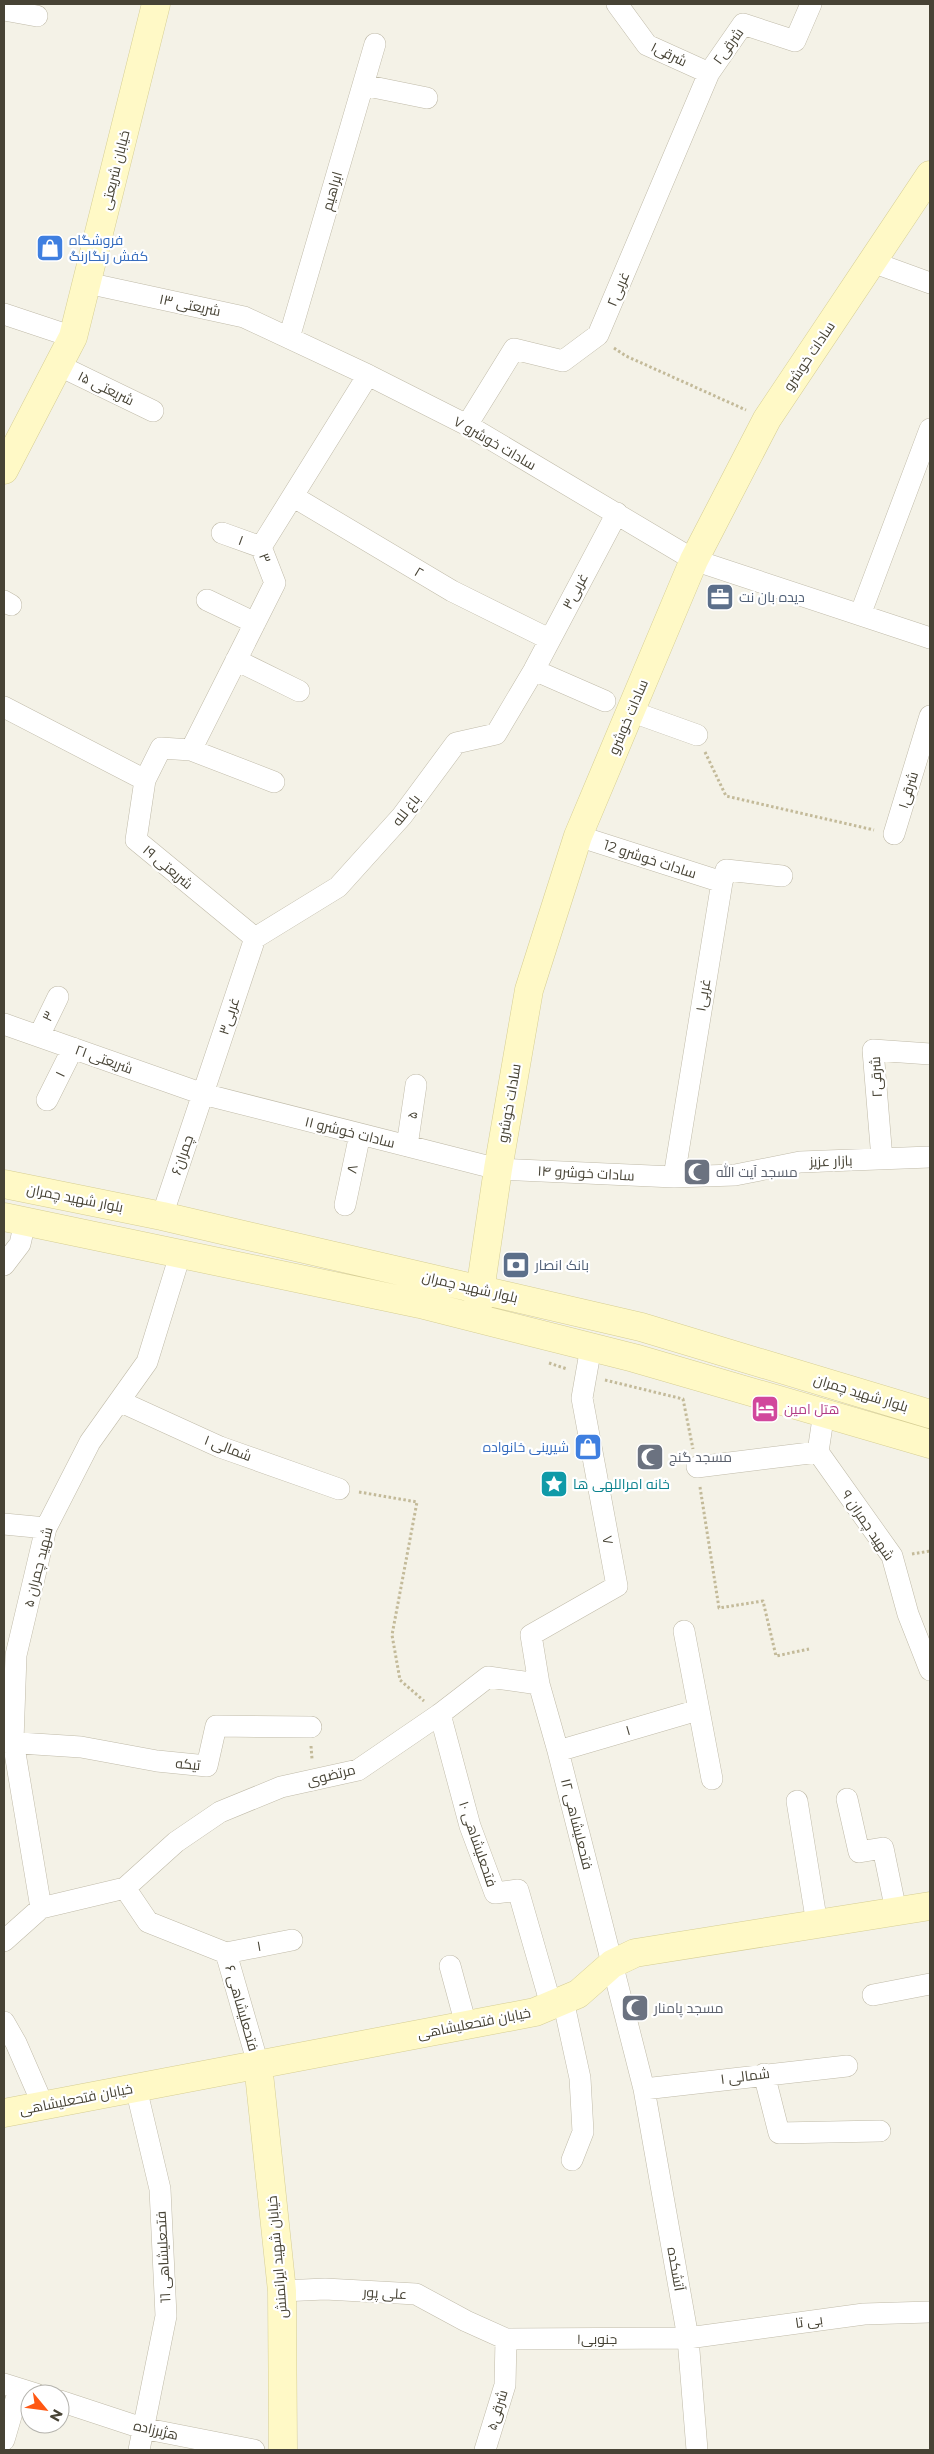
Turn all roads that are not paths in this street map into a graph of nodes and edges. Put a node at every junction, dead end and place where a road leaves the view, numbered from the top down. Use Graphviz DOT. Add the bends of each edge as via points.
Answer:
graph roads {
  1 [pos="156,4"];
  2 [pos="617,4"];
  3 [pos="811,4"];
  4 [pos="4,10"];
  5 [pos="37,16"];
  6 [pos="375,44"];
  7 [pos="709,73"];
  8 [pos="363,85"];
  9 [pos="427,98"];
  10 [pos="930,175"];
  11 [pos="872,262"];
  12 [pos="87,283"];
  13 [pos="930,283"];
  14 [pos="4,314"];
  15 [pos="73,337"];
  16 [pos="290,338"];
  17 [pos="58,365"];
  18 [pos="368,375"];
  19 [pos="153,411"];
  20 [pos="467,425"];
  21 [pos="930,429"];
  22 [pos="4,470"];
  23 [pos="294,497"];
  24 [pos="617,513"];
  25 [pos="222,533"];
  26 [pos="261,547"];
  27 [pos="694,560"];
  28 [pos="207,600"];
  29 [pos="860,615"];
  30 [pos="256,623"];
  31 [pos="930,638"];
  32 [pos="550,639"];
  33 [pos="236,660"];
  34 [pos="534,670"];
  35 [pos="299,691"];
  36 [pos="606,701"];
  37 [pos="4,707"];
  38 [pos="630,711"];
  39 [pos="930,721"];
  40 [pos="697,735"];
  41 [pos="192,750"];
  42 [pos="146,780"];
  43 [pos="274,782"];
  44 [pos="894,834"];
  45 [pos="578,836"];
  46 [pos="782,876"];
  47 [pos="722,882"];
  48 [pos="255,938"];
  49 [pos="58,997"];
  50 [pos="4,1024"];
  51 [pos="39,1036"];
  52 [pos="73,1048"];
  53 [pos="930,1054"];
  54 [pos="416,1084"];
  55 [pos="203,1094"];
  56 [pos="47,1100"];
  57 [pos="360,1134"];
  58 [pos="407,1146"];
  59 [pos="930,1157"];
  60 [pos="882,1159"];
  61 [pos="498,1169"];
  62 [pos="674,1177"];
  63 [pos="4,1184"];
  64 [pos="345,1205"];
  65 [pos="162,1216"];
  66 [pos="15,1220"];
  67 [pos="180,1255"];
  68 [pos="4,1265"];
  69 [pos="482,1290"];
  70 [pos="476,1318"];
  71 [pos="591,1347"];
  72 [pos="120,1401"];
  73 [pos="824,1412"];
  74 [pos="930,1414"];
  75 [pos="930,1444"];
  76 [pos="818,1452"];
  77 [pos="697,1467"];
  78 [pos="339,1489"];
  79 [pos="4,1524"];
  80 [pos="46,1528"];
  81 [pos="684,1630"];
  82 [pos="930,1670"];
  83 [pos="539,1684"];
  84 [pos="698,1710"];
  85 [pos="440,1714"];
  86 [pos="310,1727"];
  87 [pos="8,1742"];
  88 [pos="558,1751"];
  89 [pos="712,1779"];
  90 [pos="847,1799"];
  91 [pos="797,1801"];
  92 [pos="125,1888"];
  93 [pos="930,1906"];
  94 [pos="41,1908"];
  95 [pos="896,1911"];
  96 [pos="817,1924"];
  97 [pos="292,1940"];
  98 [pos="4,1941"];
  99 [pos="226,1952"];
  100 [pos="612,1964"];
  101 [pos="450,1966"];
  102 [pos="930,1984"];
  103 [pos="873,1995"];
  104 [pos="557,2003"];
  105 [pos="4,2022"];
  106 [pos="466,2025"];
  107 [pos="258,2064"];
  108 [pos="846,2066"];
  109 [pos="764,2074"];
  110 [pos="136,2088"];
  111 [pos="644,2089"];
  112 [pos="43,2105"];
  113 [pos="4,2113"];
  114 [pos="880,2131"];
  115 [pos="572,2160"];
  116 [pos="282,2291"];
  117 [pos="930,2312"];
  118 [pos="688,2338"];
  119 [pos="506,2339"];
  120 [pos="20,2389"];
  121 [pos="70,2405"];
  122 [pos="142,2428"];
  123 [pos="4,2440"];
  124 [pos="139,2450"];
  125 [pos="254,2450"];
  126 [pos="283,2450"];
  127 [pos="485,2450"];
  128 [pos="697,2450"];
  1 -- 12 [label="street, خیابان شریعتی"];
  2 -- 7 [label="street, شرقی۱" via="647,45"];
  3 -- 7 [label="street, شرقی۲" via="795,41 743,24"];
  4 -- 5 [label="street"];
  6 -- 8 [label="street, ابراهیم"];
  7 -- 20 [label="street, غربی۲" via="598,335 563,361 514,349"];
  8 -- 9 [label="street"];
  8 -- 16 [label="street, ابراهیم"];
  10 -- 11 [label="street, سادات خوشرو"];
  11 -- 13 [label="street"];
  11 -- 27 [label="street, سادات خوشرو" via="767,419"];
  12 -- 15 [label="street, خیابان شریعتی"];
  12 -- 16 [label="street, شریعتی ۱۳" via="244,317"];
  14 -- 15 [label="street"];
  15 -- 17 [label="street, خیابان شریعتی"];
  16 -- 18 [label="street, سادات خوشرو ۷"];
  17 -- 19 [label="street, شریعتی ۱۵"];
  17 -- 22 [label="street, خیابان شریعتی"];
  18 -- 20 [label="street, سادات خوشرو ۷"];
  18 -- 23 [label="street, ۳"];
  20 -- 24 [label="street, سادات خوشرو ۷"];
  21 -- 29 [label="street"];
  23 -- 26 [label="street, ۳"];
  23 -- 32 [label="street, ۲" via="452,591"];
  24 -- 27 [label="street, سادات خوشرو ۷"];
  24 -- 32 [label="street, غربی۳"];
  25 -- 26 [label="street, ۱"];
  26 -- 30 [label="street, ۳" via="276,583"];
  27 -- 29 [label="street, سادات خوشرو ۷"];
  27 -- 38 [label="street, سادات خوشرو"];
  28 -- 30 [label="street"];
  29 -- 31 [label="street, سادات خوشرو ۷"];
  30 -- 33 [label="street, ۳"];
  32 -- 34 [label="street, غربی۳"];
  33 -- 35 [label="street"];
  33 -- 41 [label="street, ۳"];
  34 -- 36 [label="street"];
  34 -- 48 [label="street, باغ لله" via="496,734 456,743 402,816 338,887"];
  37 -- 42 [label="street"];
  38 -- 40 [label="street"];
  38 -- 45 [label="street, سادات خوشرو"];
  39 -- 44 [label="street, شرقی۱"];
  41 -- 42 [label="street" via="162,748"];
  41 -- 43 [label="street"];
  42 -- 48 [label="street, شریعتی ۱۹" via="136,840"];
  45 -- 47 [label="street, سادات خوشرو 12"];
  45 -- 61 [label="street, سادات خوشرو" via="529,990"];
  46 -- 47 [label="street" via="726,870"];
  47 -- 62 [label="street, غربی۱"];
  48 -- 55 [label="street, غربی۳"];
  49 -- 51 [label="street, ۳"];
  50 -- 51 [label="street, شریعتی ۲۱"];
  51 -- 52 [label="street, شریعتی ۲۱"];
  52 -- 55 [label="street, شریعتی ۲۱"];
  52 -- 56 [label="street, ۱"];
  53 -- 60 [label="street, شرقی۲" via="873,1050"];
  54 -- 58 [label="street, ۵"];
  55 -- 57 [label="street, سادات خوشرو ۱۱"];
  55 -- 65 [label="street, چمران۶"];
  57 -- 58 [label="street, سادات خوشرو ۱۱"];
  57 -- 64 [label="street, ۸"];
  58 -- 61 [label="street, سادات خوشرو ۱۱"];
  59 -- 60 [label="street, بازار عزیز"];
  60 -- 62 [label="street, بازار عزیز" via="800,1162 735,1175"];
  61 -- 62 [label="street, سادات خوشرو ۱۴"];
  61 -- 69 [label="street, سادات خوشرو"];
  63 -- 65 [label="street, بلوار شهید چمران"];
  65 -- 69 [label="street, بلوار شهید چمران"];
  66 -- 67 [label="street, بلوار شهید چمران"];
  66 -- 68 [label="street" via="20,1244"];
  67 -- 70 [label="street, بلوار شهید چمران"];
  67 -- 72 [label="street, شهید چمران ۵" via="147,1362"];
  69 -- 70 [label="street, سادات خوشرو"];
  69 -- 74 [label="street, بلوار شهید چمران" via="642,1327"];
  70 -- 71 [label="street, بلوار شهید چمران"];
  71 -- 73 [label="street, بلوار شهید چمران"];
  71 -- 83 [label="street, ۷" via="582,1398 617,1586 531,1635"];
  72 -- 78 [label="street, شمالی ۱" via="220,1447"];
  72 -- 80 [label="street, شهید چمران ۵" via="90,1442"];
  73 -- 75 [label="street, بلوار شهید چمران"];
  73 -- 76 [label="street"];
  76 -- 77 [label="street"];
  76 -- 82 [label="street, شهید چمران ۹" via="892,1556 908,1614"];
  79 -- 80 [label="street"];
  80 -- 87 [label="street, شهید چمران ۵" via="16,1655"];
  81 -- 84 [label="street"];
  83 -- 85 [label="street, مرتضوی" via="488,1677"];
  83 -- 88 [label="street, فتحعلیشاهی ۱۲"];
  84 -- 88 [label="street, ۱"];
  84 -- 89 [label="street"];
  85 -- 92 [label="street, مرتضوی" via="358,1770 281,1787 220,1812 176,1842"];
  85 -- 104 [label="street, فتحعلیشاهی ۱۰" via="470,1826 495,1893 518,1890"];
  86 -- 87 [label="street, تیکه" via="216,1726 206,1766 81,1747"];
  87 -- 94 [label="street, شهید چمران ۵"];
  88 -- 100 [label="street, فتحعلیشاهی ۱۲"];
  90 -- 95 [label="street" via="859,1852 883,1848"];
  91 -- 96 [label="street"];
  92 -- 94 [label="street"];
  92 -- 99 [label="street, فتحعلیشاهی ۶" via="148,1922"];
  93 -- 95 [label="street, خیابان فتحعلیشاهی"];
  94 -- 98 [label="street"];
  95 -- 96 [label="street, خیابان فتحعلیشاهی"];
  96 -- 100 [label="street, خیابان فتحعلیشاهی" via="635,1953"];
  97 -- 99 [label="street, ۱"];
  99 -- 107 [label="street, فتحعلیشاهی ۶"];
  100 -- 104 [label="street, خیابان فتحعلیشاهی" via="578,1994"];
  100 -- 111 [label="street, فتحعلیشاهی ۱۲"];
  101 -- 106 [label="street"];
  102 -- 103 [label="street"];
  104 -- 106 [label="street, خیابان فتحعلیشاهی" via="535,2012"];
  104 -- 115 [label="street" via="580,2087 583,2132"];
  105 -- 112 [label="street"];
  106 -- 107 [label="street, خیابان فتحعلیشاهی"];
  107 -- 110 [label="street, خیابان فتحعلیشاهی"];
  107 -- 116 [label="street, خیابان شهید ایرانمنش"];
  108 -- 109 [label="street, ۱ شمالی"];
  109 -- 111 [label="street, ۱ شمالی"];
  109 -- 114 [label="street" via="779,2133"];
  110 -- 112 [label="street, خیابان فتحعلیشاهی"];
  110 -- 122 [label="street, فتحعلیشاهی 11" via="160,2189 166,2316"];
  111 -- 118 [label="street, آتشکده"];
  112 -- 113 [label="street, خیابان فتحعلیشاهی"];
  116 -- 119 [label="street, علی پور" via="325,2289 416,2294"];
  116 -- 126 [label="street, خیابان شهید ایرانمنش"];
  117 -- 118 [label="street, بی تا" via="864,2314"];
  118 -- 119 [label="street, جنوبی۱"];
  118 -- 128 [label="street, آتشکده"];
  119 -- 127 [label="street, شرقی۵" via="505,2385"];
  120 -- 123 [label="street"];
  121 -- 122 [label="street, هژبرزاده"];
  122 -- 124 [label="street, فتحعلیشاهی 11"];
  122 -- 125 [label="street, هژبرزاده"];
}
